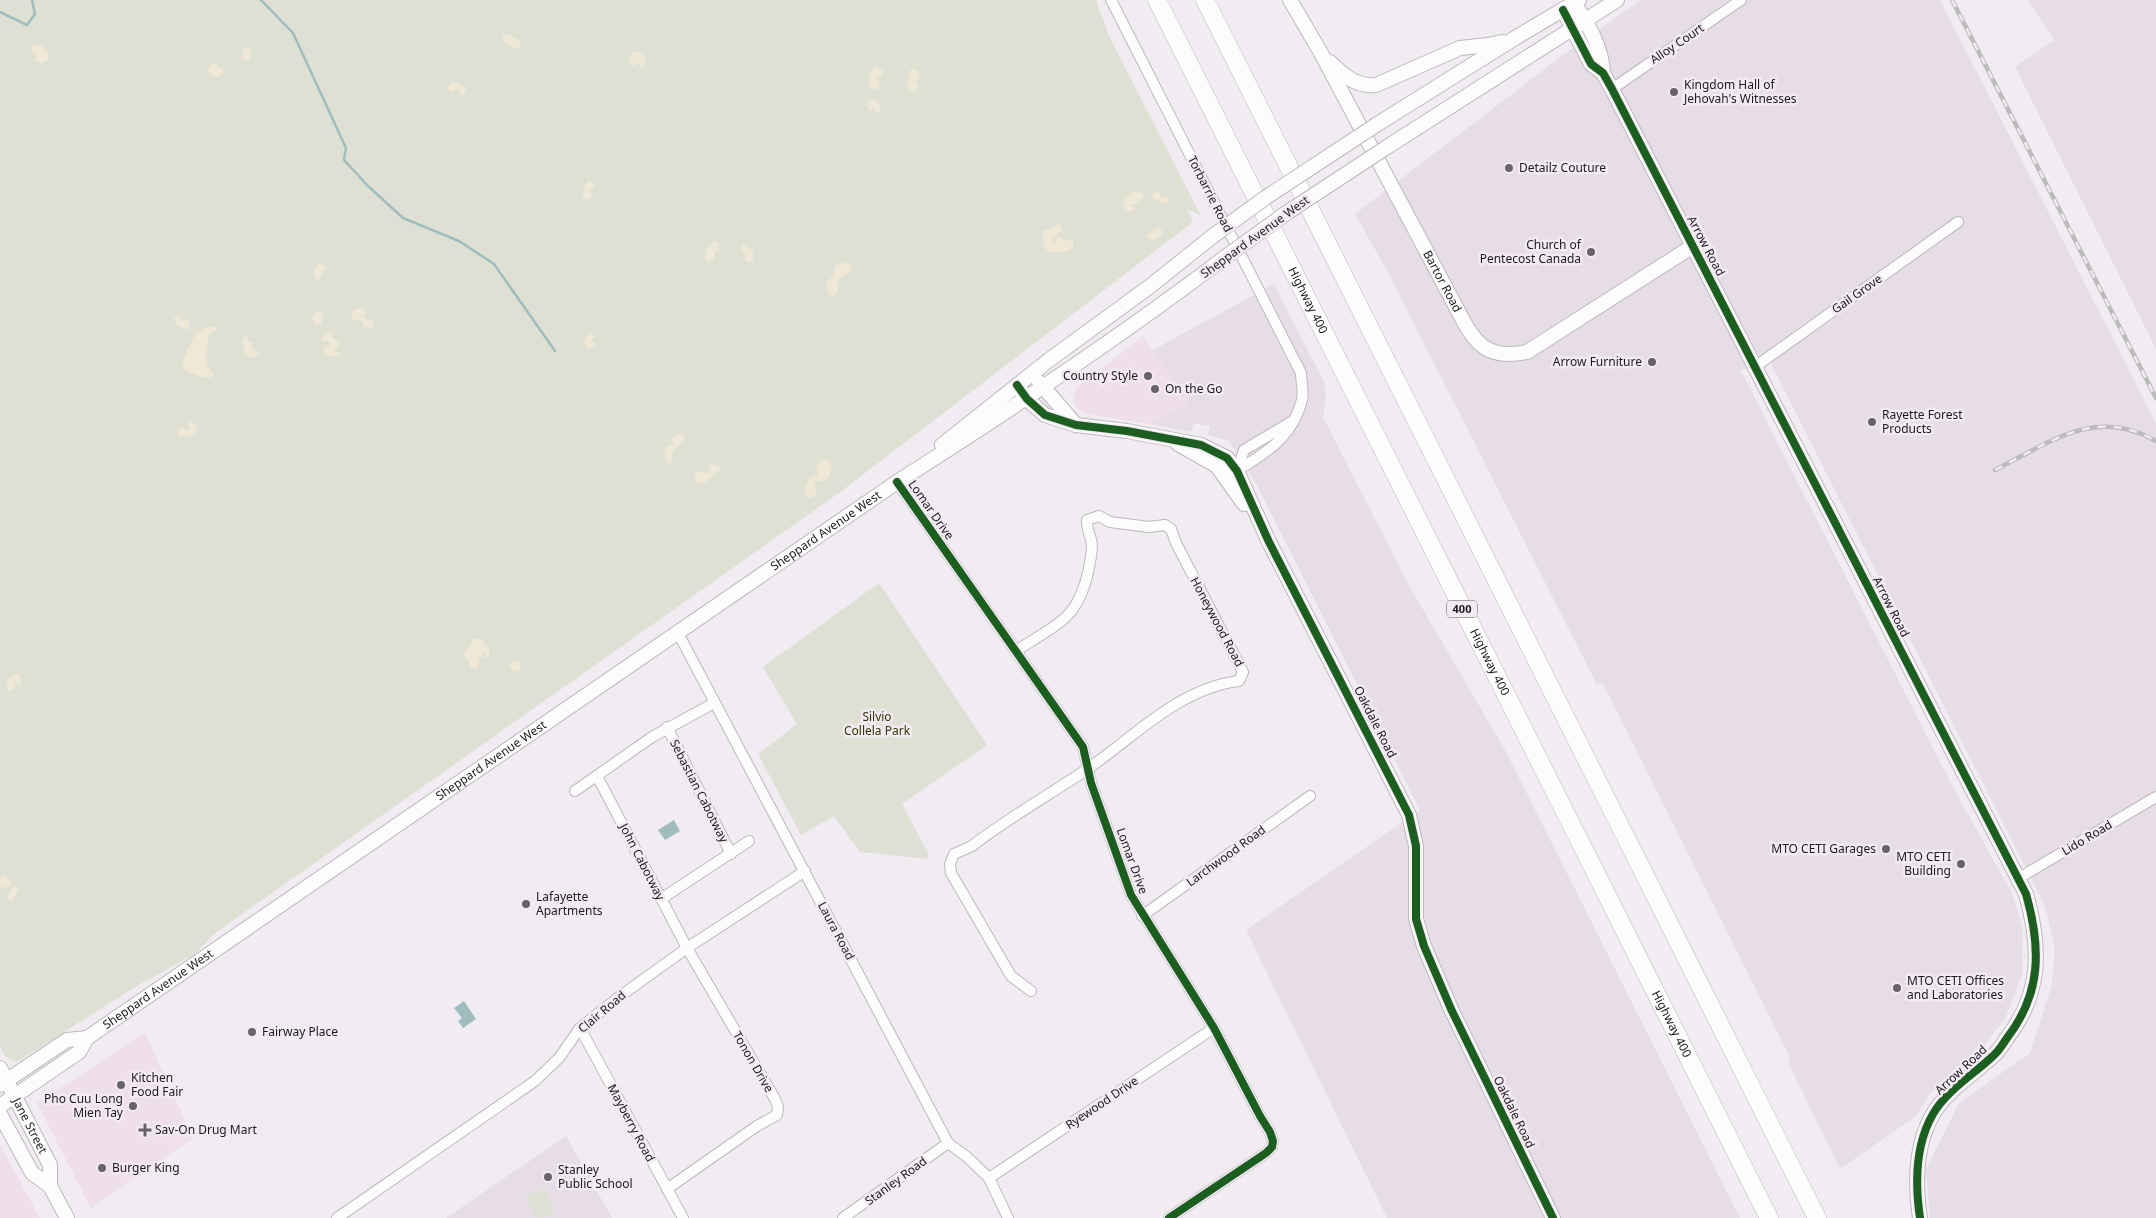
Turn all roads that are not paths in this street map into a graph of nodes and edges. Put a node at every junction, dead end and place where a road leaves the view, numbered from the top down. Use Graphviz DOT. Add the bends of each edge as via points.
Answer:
graph roads {
  1 [pos="1111,0"];
  2 [pos="1157,0"];
  3 [pos="1205,0"];
  4 [pos="1290,0"];
  5 [pos="1617,0"];
  6 [pos="1741,0"];
  7 [pos="1572,4"];
  8 [pos="1585,20"];
  9 [pos="1572,28"];
  10 [pos="1514,38"];
  11 [pos="1321,54"];
  12 [pos="1603,73"];
  13 [pos="1612,89"];
  14 [pos="1958,222"];
  15 [pos="1693,246"];
  16 [pos="1756,366"];
  17 [pos="1030,375"];
  18 [pos="1017,385"];
  19 [pos="1044,386"];
  20 [pos="1027,399"];
  21 [pos="1076,426"];
  22 [pos="1232,474"];
  23 [pos="898,482"];
  24 [pos="678,633"];
  25 [pos="1016,651"];
  26 [pos="714,703"];
  27 [pos="667,727"];
  28 [pos="1088,769"];
  29 [pos="597,776"];
  30 [pos="575,791"];
  31 [pos="1310,796"];
  32 [pos="2156,797"];
  33 [pos="749,841"];
  34 [pos="731,854"];
  35 [pos="804,871"];
  36 [pos="2019,878"];
  37 [pos="661,899"];
  38 [pos="1142,916"];
  39 [pos="687,948"];
  40 [pos="1032,991"];
  41 [pos="580,1028"];
  42 [pos="1214,1028"];
  43 [pos="87,1038"];
  44 [pos="2,1078"];
  45 [pos="15,1096"];
  46 [pos="0,1106"];
  47 [pos="0,1114"];
  48 [pos="948,1143"];
  49 [pos="989,1178"];
  50 [pos="50,1186"];
  51 [pos="667,1189"];
  52 [pos="67,1218"];
  53 [pos="337,1218"];
  54 [pos="682,1218"];
  55 [pos="843,1218"];
  56 [pos="1008,1218"];
  57 [pos="1169,1218"];
  58 [pos="1553,1218"];
  59 [pos="1769,1218"];
  60 [pos="1817,1218"];
  61 [pos="1920,1218"];
  1 -- 22 [label="street, Torbarrie Road" via="1301,373 1302,398 1280,442"];
  2 -- 59 [label="highway, Highway 400 / 400"];
  3 -- 60 [label="highway"];
  4 -- 11 [label="main road, Bartor Road"];
  5 -- 8 [label="main road, Sheppard Avenue West"];
  6 -- 13 [label="street, Alloy Court"];
  7 -- 8 [label="main road, Arrow Road"];
  7 -- 9 [label="main road, Arrow Road"];
  7 -- 10 [label="main road, Sheppard Avenue West"];
  8 -- 9 [label="main road, Sheppard Avenue West"];
  8 -- 12 [label="main road, Arrow Road" via="1602,57"];
  9 -- 12 [label="main road, Arrow Road" via="1591,64"];
  9 -- 19 [label="main road, Sheppard Avenue West, bridge" via="1285,214 1154,311"];
  10 -- 11 [label="main road" via="1460,48 1370,86 1343,75"];
  10 -- 17 [label="main road, Sheppard Avenue West, bridge" via="1265,198"];
  11 -- 15 [label="main road, Bartor Road" via="1468,329 1481,346 1509,355 1527,352"];
  12 -- 13 [label="main road, Arrow Road"];
  13 -- 15 [label="main road, Arrow Road"];
  14 -- 16 [label="street, Gail Grove"];
  15 -- 16 [label="main road, Arrow Road"];
  16 -- 36 [label="main road, Arrow Road"];
  17 -- 18 [label="main road, Sheppard Avenue West"];
  17 -- 19 [label="main road"];
  18 -- 20 [label="main road, Oakdale Road"];
  18 -- 23 [label="main road, Sheppard Avenue West"];
  19 -- 20 [label="main road, Sheppard Avenue West"];
  19 -- 21 [label="main road"];
  20 -- 21 [label="main road, Oakdale Road" via="1045,415"];
  20 -- 23 [label="main road, Sheppard Avenue West"];
  21 -- 22 [label="main road, Oakdale Road" via="1169,439"];
  22 -- 58 [label="main road, Oakdale Road" via="1409,815 1416,846 1416,919 1424,946 1450,1009"];
  23 -- 24 [label="main road, Sheppard Avenue West"];
  23 -- 25 [label="street, Lomar Drive"];
  24 -- 26 [label="street, Laura Road"];
  24 -- 43 [label="main road, Sheppard Avenue West"];
  25 -- 28 [label="street, Lomar Drive" via="1083,747"];
  25 -- 28 [label="street, Honeywood Road" via="1065,618 1073,608 1090,564 1092,540 1088,519 1099,516 1110,522 1149,527 1165,525 1171,529 1243,672 1238,682 1218,684 1171,707"];
  26 -- 27 [label="street"];
  26 -- 35 [label="street, Laura Road"];
  27 -- 29 [label="street"];
  27 -- 34 [label="street, Sebastian Cabotway"];
  28 -- 38 [label="street, Lomar Drive" via="1131,895"];
  28 -- 40 [label="street, Honeywood Road" via="972,846 954,854 950,864 951,872 1011,976"];
  29 -- 30 [label="street"];
  29 -- 37 [label="street, John Cabotway"];
  31 -- 38 [label="street, Larchwood Road"];
  32 -- 36 [label="street, Lido Road"];
  33 -- 34 [label="street, Sebastian Cabotway"];
  34 -- 37 [label="street, Sebastian Cabotway"];
  35 -- 39 [label="street, Clair Road"];
  35 -- 48 [label="street, Laura Road"];
  36 -- 61 [label="main road, Arrow Road" via="2035,931 2032,991 2022,1016 1995,1055 1944,1100 1933,1115 1923,1140 1916,1178"];
  37 -- 39 [label="street, John Cabotway"];
  38 -- 42 [label="street, Lomar Drive"];
  39 -- 41 [label="street, Clair Road"];
  39 -- 51 [label="street, Tonon Drive" via="778,1107 777,1115"];
  41 -- 51 [label="street, Mayberry Road"];
  41 -- 53 [label="street, Clair Road" via="559,1058 535,1080"];
  42 -- 49 [label="street, Ryewood Drive"];
  42 -- 57 [label="street, Lomar Drive" via="1270,1132 1272,1147"];
  43 -- 44 [label="main road, Sheppard Avenue West" via="67,1040"];
  43 -- 45 [label="main road, Sheppard Avenue West" via="79,1052"];
  44 -- 45 [label="main road, Jane Street"];
  45 -- 46 [label="main road, Sheppard Avenue West"];
  45 -- 50 [label="main road, Jane Street" via="50,1165"];
  47 -- 50 [label="main road, Jane Street" via="32,1173"];
  48 -- 49 [label="street, Laura Road"];
  48 -- 55 [label="street, Stanley Road"];
  49 -- 56 [label="street, Laura Road"];
  50 -- 52 [label="main road, Jane Street"];
  51 -- 54 [label="street, Mayberry Road"];
}
